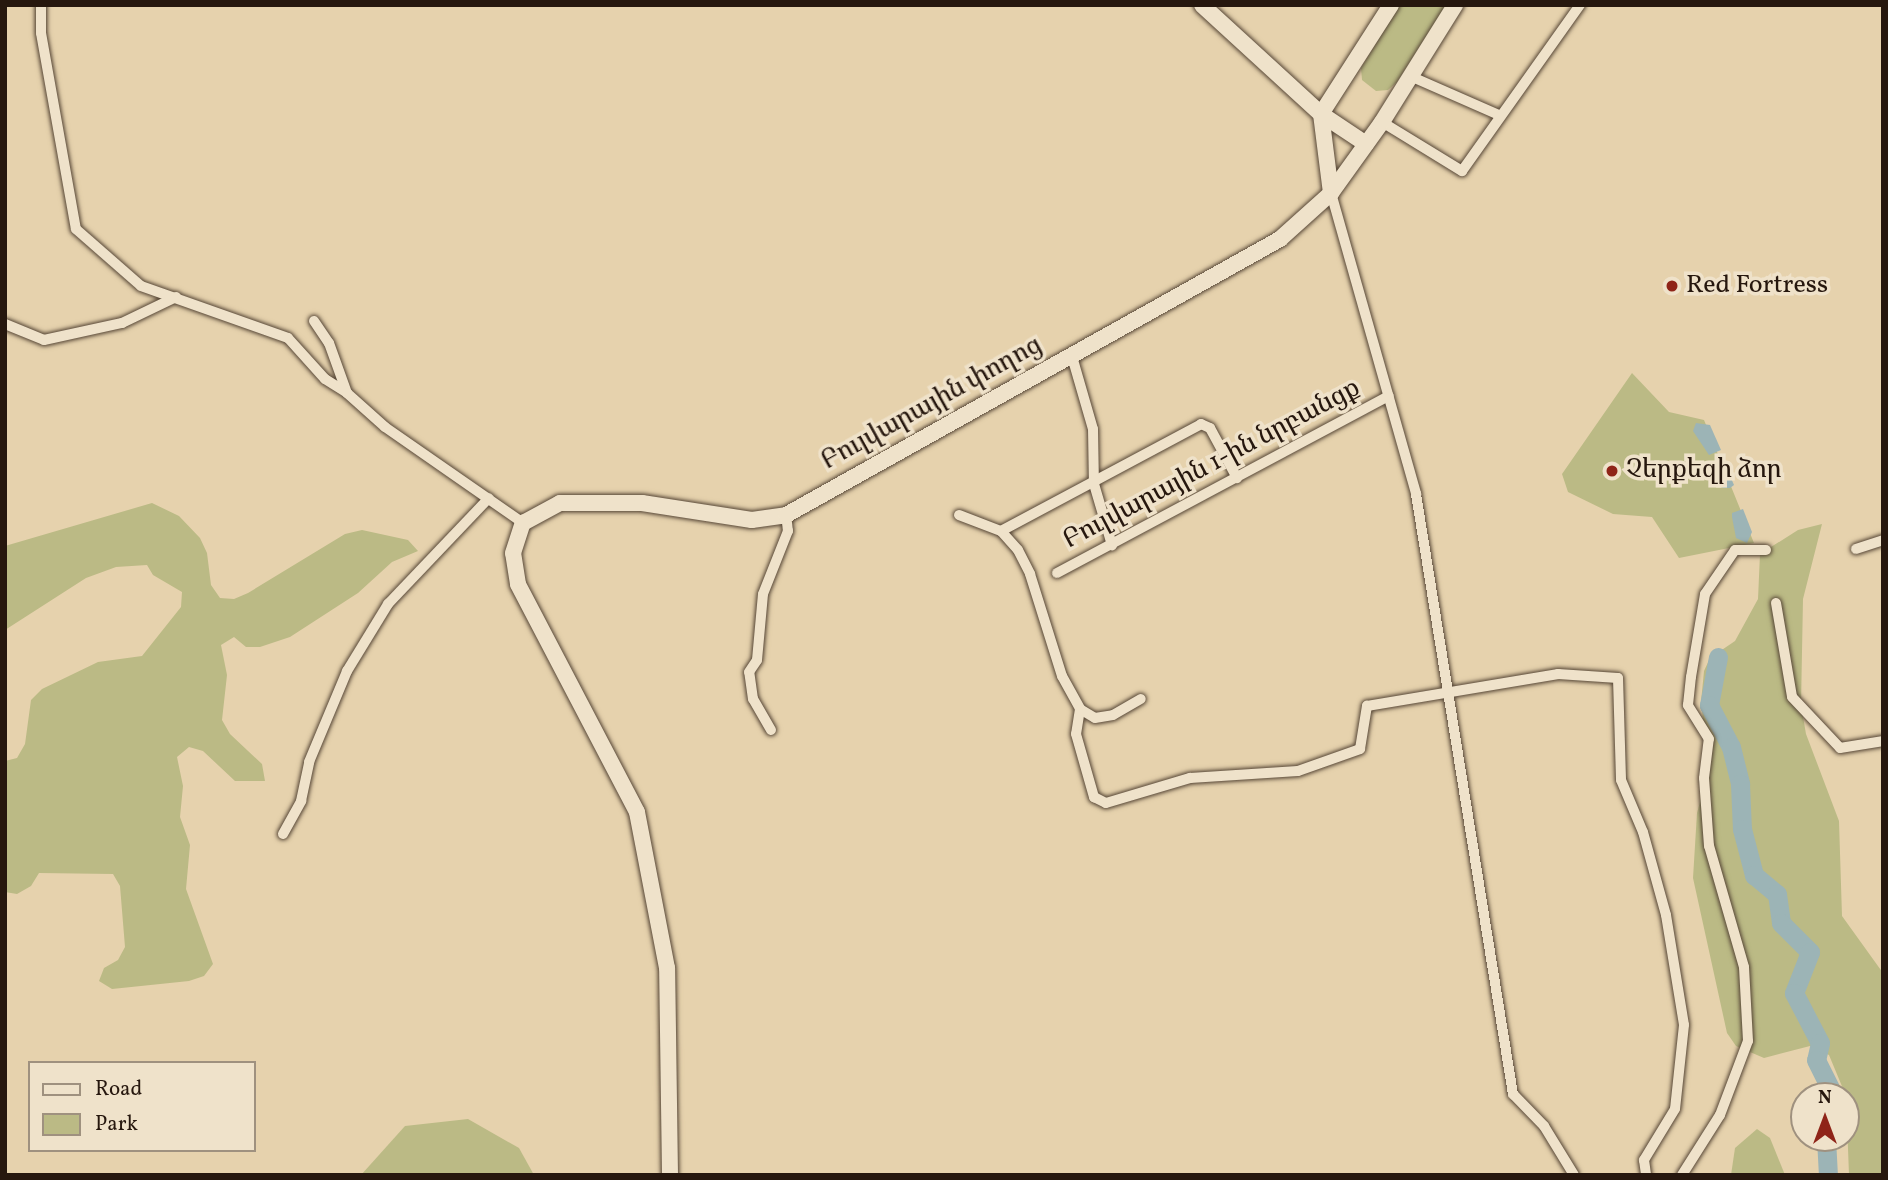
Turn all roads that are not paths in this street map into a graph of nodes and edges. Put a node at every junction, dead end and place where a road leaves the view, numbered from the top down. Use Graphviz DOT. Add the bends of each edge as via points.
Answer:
graph roads {
  1 [pos="41,5"];
  2 [pos="1202,5"];
  3 [pos="1391,5"];
  4 [pos="1455,5"];
  5 [pos="1580,5"];
  6 [pos="1410,76"];
  7 [pos="1321,114"];
  8 [pos="1501,116"];
  9 [pos="1382,122"];
  10 [pos="1366,144"];
  11 [pos="1331,192"];
  12 [pos="176,297"];
  13 [pos="314,321"];
  14 [pos="5,324"];
  15 [pos="1071,353"];
  16 [pos="347,393"];
  17 [pos="1389,396"];
  18 [pos="1237,478"];
  19 [pos="1094,484"];
  20 [pos="489,498"];
  21 [pos="786,515"];
  22 [pos="959,515"];
  23 [pos="523,523"];
  24 [pos="1001,531"];
  25 [pos="1883,540"];
  26 [pos="1112,545"];
  27 [pos="1856,549"];
  28 [pos="1766,550"];
  29 [pos="1057,573"];
  30 [pos="1776,603"];
  31 [pos="1451,690"];
  32 [pos="1141,699"];
  33 [pos="1080,709"];
  34 [pos="771,730"];
  35 [pos="1883,741"];
  36 [pos="283,834"];
  37 [pos="670,1175"];
  38 [pos="1574,1175"];
  39 [pos="1646,1175"];
  40 [pos="1682,1175"];
  1 -- 12 [label="street" via="41,33 76,229 141,286"];
  2 -- 7 [label="street"];
  3 -- 7 [label="street"];
  4 -- 6 [label="street, Բուլվարային փողոց"];
  5 -- 8 [label="street"];
  6 -- 8 [label="street"];
  6 -- 9 [label="street, Բուլվարային փողոց"];
  7 -- 10 [label="street"];
  7 -- 11 [label="street"];
  8 -- 9 [label="street" via="1462,170"];
  9 -- 10 [label="street, Բուլվարային փողոց"];
  10 -- 11 [label="street, Բուլվարային փողոց"];
  11 -- 15 [label="street, Բուլվարային փողոց" via="1280,239"];
  11 -- 17 [label="street"];
  12 -- 14 [label="street" via="122,323 44,340"];
  12 -- 16 [label="street" via="288,338 325,379"];
  13 -- 16 [label="street" via="329,343"];
  15 -- 19 [label="street" via="1093,429"];
  15 -- 21 [label="street, Բուլվարային փողոց"];
  16 -- 20 [label="street" via="385,427"];
  17 -- 18 [label="street, Բուլվարային 1-ին նրբանցք"];
  17 -- 31 [label="street" via="1416,495"];
  18 -- 19 [label="street" via="1210,428 1201,424"];
  18 -- 26 [label="street, Բուլվարային 1-ին նրբանցք"];
  19 -- 24 [label="street"];
  19 -- 26 [label="street"];
  20 -- 23 [label="street"];
  20 -- 36 [label="street" via="388,604 347,671 309,762 301,801"];
  21 -- 23 [label="street, Բուլվարային փողոց" via="752,520 642,503 560,503"];
  21 -- 34 [label="street" via="788,531 763,594 757,660 749,672 753,699"];
  22 -- 24 [label="street"];
  23 -- 37 [label="street" via="513,553 518,584 637,812 667,968"];
  24 -- 33 [label="street" via="1030,574 1062,676"];
  25 -- 27 [label="street"];
  26 -- 29 [label="street, Բուլվարային 1-ին նրբանցք"];
  28 -- 40 [label="street" via="1735,550 1705,594 1691,677 1688,705 1709,739 1704,778 1709,846 1744,967 1748,1041 1720,1115"];
  30 -- 35 [label="street" via="1792,697 1840,748"];
  31 -- 33 [label="street" via="1367,706 1360,749 1298,771 1190,778 1106,803 1094,797 1082,760 1076,734"];
  31 -- 38 [label="street" via="1513,1094 1544,1126"];
  31 -- 39 [label="street" via="1558,674 1618,678 1621,780 1643,832 1666,915 1684,1025 1675,1109 1644,1160"];
  32 -- 33 [label="street" via="1113,715 1095,719"];
}
